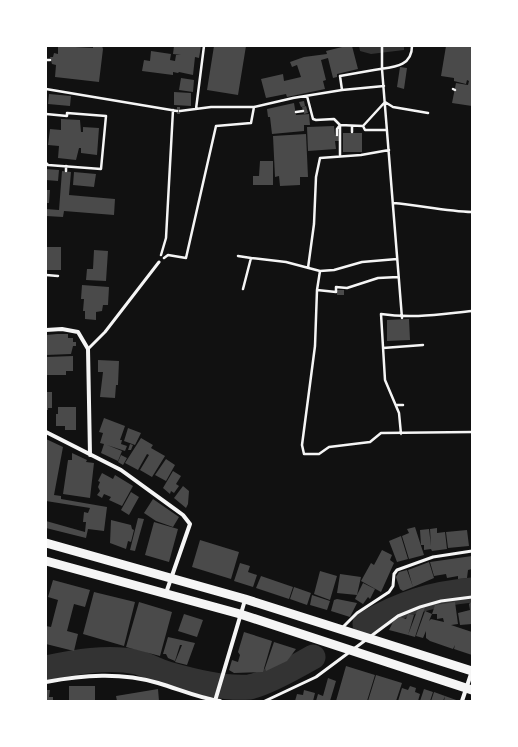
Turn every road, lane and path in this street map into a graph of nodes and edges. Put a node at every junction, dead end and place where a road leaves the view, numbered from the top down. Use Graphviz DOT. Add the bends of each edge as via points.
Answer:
graph roads {
  1 [pos="204,46"];
  2 [pos="382,46"];
  3 [pos="412,46"];
  4 [pos="46,60"];
  5 [pos="50,60"];
  6 [pos="382,69"];
  7 [pos="384,86"];
  8 [pos="46,89"];
  9 [pos="342,90"];
  10 [pos="307,96"];
  11 [pos="385,102"];
  12 [pos="254,107"];
  13 [pos="196,109"];
  14 [pos="173,110"];
  15 [pos="303,111"];
  16 [pos="296,112"];
  17 [pos="428,112"];
  18 [pos="46,114"];
  19 [pos="340,125"];
  20 [pos="352,126"];
  21 [pos="363,126"];
  22 [pos="387,130"];
  23 [pos="352,132"];
  24 [pos="337,135"];
  25 [pos="388,150"];
  26 [pos="340,155"];
  27 [pos="46,163"];
  28 [pos="66,166"];
  29 [pos="66,171"];
  30 [pos="393,203"];
  31 [pos="472,212"];
  32 [pos="238,256"];
  33 [pos="252,258"];
  34 [pos="397,259"];
  35 [pos="159,262"];
  36 [pos="308,268"];
  37 [pos="320,271"];
  38 [pos="46,276"];
  39 [pos="58,276"];
  40 [pos="398,277"];
  41 [pos="243,289"];
  42 [pos="317,290"];
  43 [pos="472,311"];
  44 [pos="402,318"];
  45 [pos="46,330"];
  46 [pos="423,345"];
  47 [pos="383,348"];
  48 [pos="88,349"];
  49 [pos="396,405"];
  50 [pos="403,405"];
  51 [pos="46,432"];
  52 [pos="472,432"];
  53 [pos="401,434"];
  54 [pos="90,455"];
  55 [pos="46,543"];
  56 [pos="472,551"];
  57 [pos="46,561"];
  58 [pos="172,577"];
  59 [pos="166,593"];
  60 [pos="472,597"];
  61 [pos="245,599"];
  62 [pos="240,614"];
  63 [pos="340,630"];
  64 [pos="368,638"];
  65 [pos="352,651"];
  66 [pos="472,671"];
  67 [pos="46,682"];
  68 [pos="469,689"];
  69 [pos="217,701"];
  70 [pos="265,701"];
  71 [pos="462,701"];
  1 -- 13 [label="path"];
  2 -- 6 [label="path"];
  3 -- 6 [label="path" via="412,53 406,62 395,68"];
  4 -- 5 [label="path"];
  6 -- 7 [label="path"];
  6 -- 9 [label="path" via="340,76"];
  7 -- 9 [label="path"];
  7 -- 11 [label="path"];
  8 -- 14 [label="path"];
  9 -- 10 [label="path"];
  10 -- 12 [label="path"];
  10 -- 19 [label="path" via="308,109 314,120 334,119"];
  11 -- 17 [label="path" via="393,108"];
  11 -- 21 [label="path"];
  11 -- 22 [label="path"];
  12 -- 13 [label="path"];
  12 -- 14 [label="path" via="251,123 216,126 186,258 168,255 159,262 166,238"];
  13 -- 14 [label="path"];
  15 -- 16 [label="path"];
  18 -- 28 [label="path" via="106,116 102,169"];
  19 -- 20 [label="path"];
  19 -- 24 [label="path"];
  19 -- 26 [label="path"];
  20 -- 21 [label="path"];
  20 -- 23 [label="path"];
  21 -- 22 [label="path" via="365,130"];
  22 -- 25 [label="path"];
  25 -- 26 [label="path" via="361,155"];
  25 -- 30 [label="path"];
  26 -- 36 [label="path" via="320,158"];
  27 -- 28 [label="path"];
  28 -- 29 [label="path"];
  30 -- 31 [label="path"];
  30 -- 34 [label="path"];
  32 -- 33 [label="path"];
  33 -- 36 [label="path" via="286,262"];
  33 -- 41 [label="path"];
  34 -- 37 [label="path" via="362,262"];
  34 -- 40 [label="path"];
  35 -- 48 [label="lane" via="105,332"];
  36 -- 37 [label="path"];
  37 -- 42 [label="path"];
  38 -- 39 [label="path"];
  40 -- 42 [label="path" via="378,278 347,288 336,287 336,292"];
  40 -- 44 [label="path"];
  42 -- 53 [label="path" via="315,346 302,445 304,454 319,454 329,446 370,442 381,433"];
  43 -- 44 [label="path"];
  44 -- 47 [label="path" via="381,314"];
  45 -- 48 [label="street" via="78,332"];
  46 -- 47 [label="path"];
  47 -- 49 [label="path" via="385,380"];
  48 -- 54 [label="street"];
  49 -- 50 [label="path"];
  49 -- 53 [label="path"];
  51 -- 54 [label="street"];
  52 -- 53 [label="path"];
  54 -- 58 [label="street" via="120,470 183,515 190,524"];
  55 -- 58 [label="main road"];
  56 -- 63 [label="lane" via="433,557 397,570 389,592 357,613"];
  57 -- 59 [label="main road"];
  58 -- 59 [label="street"];
  58 -- 61 [label="main road"];
  59 -- 62 [label="main road"];
  60 -- 64 [label="lane" via="420,607 398,616"];
  61 -- 62 [label="street"];
  61 -- 63 [label="main road"];
  62 -- 65 [label="main road"];
  62 -- 69 [label="street" via="222,673"];
  63 -- 64 [label="main road"];
  64 -- 65 [label="lane"];
  64 -- 66 [label="main road"];
  65 -- 68 [label="main road"];
  65 -- 70 [label="lane" via="316,678"];
  66 -- 68 [label="street"];
  67 -- 69 [label="street" via="74,677 114,675 157,683"];
  68 -- 71 [label="street"];
}
